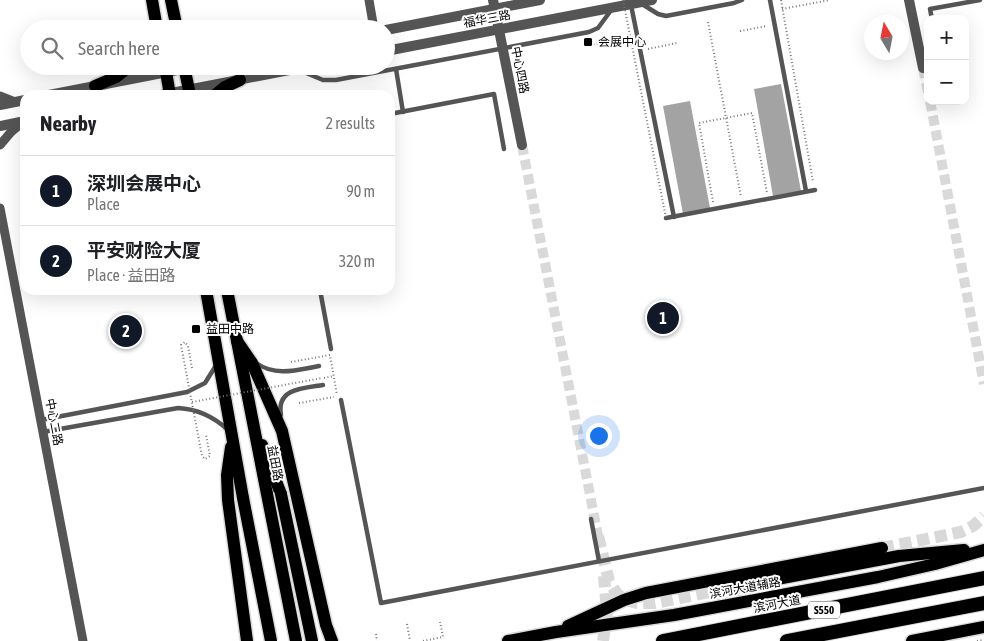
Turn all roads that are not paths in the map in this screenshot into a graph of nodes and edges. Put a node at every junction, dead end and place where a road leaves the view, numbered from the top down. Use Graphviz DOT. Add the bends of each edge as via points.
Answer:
graph roads {
  1 [pos="152,0"];
  2 [pos="171,0"];
  3 [pos="369,0"];
  4 [pos="540,0"];
  5 [pos="652,0"];
  6 [pos="742,0"];
  7 [pos="770,0"];
  8 [pos="909,0"];
  9 [pos="980,0"];
  10 [pos="626,3"];
  11 [pos="494,4"];
  12 [pos="154,13"];
  13 [pos="931,15"];
  14 [pos="153,20"];
  15 [pos="155,20"];
  16 [pos="176,20"];
  17 [pos="372,20"];
  18 [pos="395,28"];
  19 [pos="500,29"];
  20 [pos="503,48"];
  21 [pos="395,49"];
  22 [pos="923,68"];
  23 [pos="396,69"];
  24 [pos="119,75"];
  25 [pos="140,75"];
  26 [pos="165,75"];
  27 [pos="185,75"];
  28 [pos="266,75"];
  29 [pos="311,75"];
  30 [pos="364,75"];
  31 [pos="240,80"];
  32 [pos="95,86"];
  33 [pos="75,90"];
  34 [pos="167,90"];
  35 [pos="189,90"];
  36 [pos="198,90"];
  37 [pos="222,90"];
  38 [pos="0,96"];
  39 [pos="20,101"];
  40 [pos="0,105"];
  41 [pos="403,112"];
  42 [pos="395,113"];
  43 [pos="20,122"];
  44 [pos="20,124"];
  45 [pos="0,126"];
  46 [pos="0,145"];
  47 [pos="522,145"];
  48 [pos="504,149"];
  49 [pos="814,190"];
  50 [pos="806,191"];
  51 [pos="0,208"];
  52 [pos="674,217"];
  53 [pos="666,218"];
  54 [pos="20,291"];
  55 [pos="21,295"];
  56 [pos="207,295"];
  57 [pos="228,295"];
  58 [pos="321,295"];
  59 [pos="237,341"];
  60 [pos="332,349"];
  61 [pos="247,355"];
  62 [pos="218,358"];
  63 [pos="319,366"];
  64 [pos="323,385"];
  65 [pos="341,400"];
  66 [pos="41,420"];
  67 [pos="254,428"];
  68 [pos="43,432"];
  69 [pos="232,436"];
  70 [pos="286,444"];
  71 [pos="984,488"];
  72 [pos="591,519"];
  73 [pos="882,548"];
  74 [pos="984,549"];
  75 [pos="599,561"];
  76 [pos="984,578"];
  77 [pos="735,587"];
  78 [pos="984,603"];
  79 [pos="984,627"];
  80 [pos="556,632"];
  81 [pos="83,641"];
  82 [pos="247,641"];
  83 [pos="270,641"];
  84 [pos="296,641"];
  85 [pos="312,641"];
  86 [pos="332,641"];
  87 [pos="508,641"];
  88 [pos="663,641"];
  89 [pos="787,641"];
  90 [pos="912,641"];
  1 -- 12 [label="main road"];
  2 -- 16 [label="main road"];
  3 -- 17 [label="street"];
  4 -- 11 [label="street, 福华三路"];
  5 -- 10 [label="street, 福华三路"];
  6 -- 10 [label="lane" via="666,16 644,5"];
  7 -- 50 [label="lane"];
  8 -- 22 [label="street"];
  9 -- 13 [label="lane" via="930,9"];
  10 -- 19 [label="street, 福华三路"];
  10 -- 20 [label="lane" via="610,11 598,28 589,32"];
  10 -- 52 [label="lane"];
  11 -- 18 [label="street, 福华三路"];
  11 -- 19 [label="street, 中心四路"];
  12 -- 14 [label="main road"];
  12 -- 15 [label="main road"];
  19 -- 20 [label="street, 中心四路"];
  19 -- 21 [label="street, 福华三路"];
  20 -- 23 [label="lane"];
  20 -- 47 [label="street, 中心四路"];
  23 -- 41 [label="lane"];
  24 -- 32 [label="main road"];
  25 -- 32 [label="street"];
  26 -- 34 [label="main road"];
  27 -- 35 [label="main road"];
  28 -- 31 [label="street"];
  29 -- 30 [label="lane" via="331,81"];
  31 -- 36 [label="street"];
  31 -- 37 [label="main road"];
  32 -- 33 [label="street"];
  38 -- 39 [label="street"];
  39 -- 40 [label="street"];
  41 -- 42 [label="lane"];
  41 -- 48 [label="lane" via="494,94"];
  43 -- 45 [label="street"];
  44 -- 46 [label="street"];
  49 -- 50 [label="lane"];
  50 -- 52 [label="lane"];
  51 -- 54 [label="street, 中心二路"];
  52 -- 53 [label="lane"];
  55 -- 66 [label="street, 中心二路"];
  56 -- 62 [label="main road"];
  57 -- 59 [label="main road, 益田路"];
  58 -- 60 [label="lane"];
  59 -- 61 [label="main road"];
  59 -- 67 [label="main road, 益田路"];
  61 -- 63 [label="lane" via="260,366 275,372"];
  61 -- 70 [label="main road" via="273,408"];
  62 -- 66 [label="lane" via="205,383 187,392"];
  62 -- 69 [label="main road"];
  64 -- 70 [label="lane" via="291,391 282,399 280,411"];
  65 -- 75 [label="lane" via="380,603"];
  66 -- 68 [label="street, 中心二路"];
  67 -- 84 [label="main road, 益田路, bridge"];
  67 -- 85 [label="main road, bridge" via="281,494"];
  68 -- 69 [label="lane" via="178,408 205,413"];
  68 -- 81 [label="street, 中心二路"];
  69 -- 82 [label="main road" via="227,488"];
  69 -- 83 [label="main road, bridge"];
  70 -- 86 [label="main road"];
  71 -- 75 [label="lane"];
  72 -- 75 [label="lane"];
  73 -- 80 [label="main road" via="646,593"];
  74 -- 77 [label="main road" via="899,556"];
  74 -- 80 [label="main road, 滨河大道辅路" via="878,577"];
  76 -- 88 [label="highway, 滨河大道 / S550"];
  78 -- 89 [label="highway, S550"];
  79 -- 90 [label="main road"];
  80 -- 87 [label="main road, 滨河大道辅路"];
}
